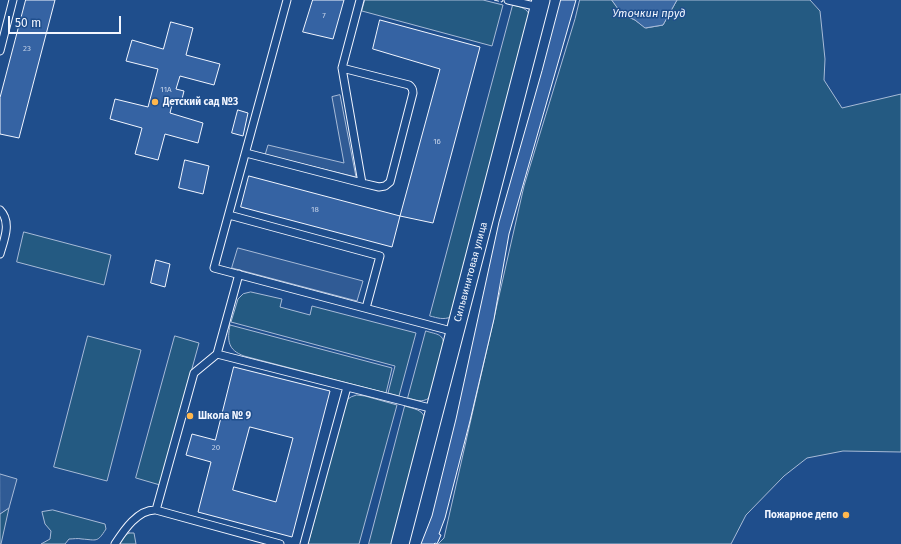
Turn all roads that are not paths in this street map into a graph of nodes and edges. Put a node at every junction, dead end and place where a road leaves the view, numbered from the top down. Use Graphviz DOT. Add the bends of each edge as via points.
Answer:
graph roads {
  1 [pos="13,0"];
  2 [pos="288,0"];
  3 [pos="360,0"];
  4 [pos="508,0"];
  5 [pos="540,4"];
  6 [pos="0,51"];
  7 [pos="342,68"];
  8 [pos="246,153"];
  9 [pos="362,183"];
  10 [pos="0,210"];
  11 [pos="229,215"];
  12 [pos="0,254"];
  13 [pos="239,274"];
  14 [pos="366,308"];
  15 [pos="455,332"];
  16 [pos="217,354"];
  17 [pos="347,387"];
  18 [pos="435,410"];
  19 [pos="156,510"];
  20 [pos="115,544"];
  21 [pos="280,544"];
  22 [pos="304,544"];
  23 [pos="400,544"];
  1 -- 6 [label="lane"];
  2 -- 8 [label="lane"];
  3 -- 7 [label="lane"];
  4 -- 5 [label="lane"];
  5 -- 15 [label="street, Сильвинитовая улица"];
  7 -- 9 [label="lane"];
  7 -- 9 [label="lane" via="409,85 413,90 390,182 379,187"];
  8 -- 9 [label="lane"];
  8 -- 11 [label="lane"];
  10 -- 12 [label="lane" via="7,224"];
  11 -- 13 [label="lane" via="214,268"];
  11 -- 14 [label="lane" via="380,256"];
  13 -- 14 [label="lane"];
  13 -- 16 [label="lane"];
  14 -- 15 [label="lane"];
  15 -- 18 [label="street, Сильвинитовая улица"];
  16 -- 17 [label="lane"];
  16 -- 19 [label="lane" via="194,373"];
  17 -- 18 [label="lane"];
  17 -- 22 [label="lane"];
  18 -- 23 [label="street, Сильвинитовая улица"];
  19 -- 20 [label="lane" via="147,511 138,517 125,529"];
  19 -- 21 [label="lane"];
}
